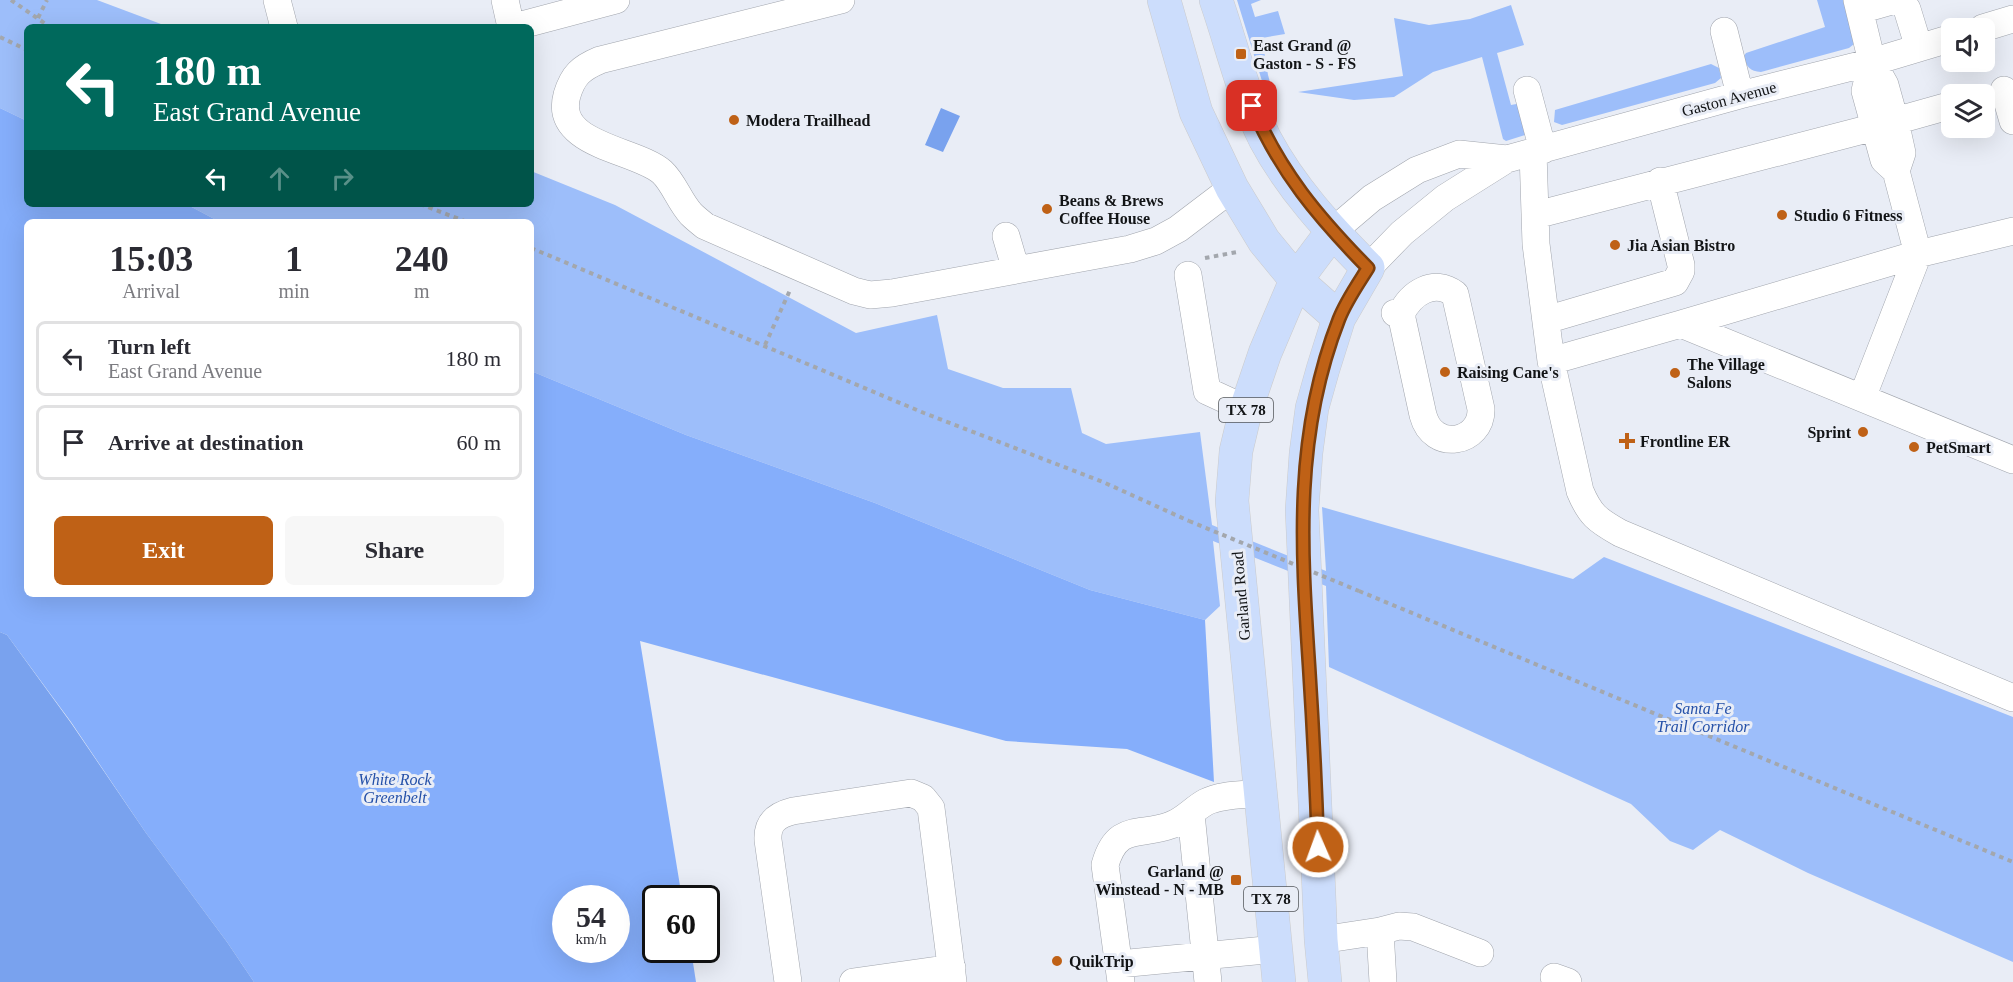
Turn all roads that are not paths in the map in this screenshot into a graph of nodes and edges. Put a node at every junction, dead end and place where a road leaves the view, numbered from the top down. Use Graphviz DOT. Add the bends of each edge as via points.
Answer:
graph roads {
  1 [pos="277,0"];
  2 [pos="505,0"];
  3 [pos="616,0"];
  4 [pos="841,0"];
  5 [pos="1164,0"];
  6 [pos="1215,0"];
  7 [pos="1901,4"];
  8 [pos="1859,5"];
  9 [pos="2013,19"];
  10 [pos="283,24"];
  11 [pos="512,24"];
  12 [pos="524,24"];
  13 [pos="1995,24"];
  14 [pos="1724,31"];
  15 [pos="1941,41"];
  16 [pos="1918,48"];
  17 [pos="1872,62"];
  18 [pos="1527,90"];
  19 [pos="2001,91"];
  20 [pos="1740,95"];
  21 [pos="1941,108"];
  22 [pos="2013,121"];
  23 [pos="1885,124"];
  24 [pos="1528,154"];
  25 [pos="1660,182"];
  26 [pos="1232,189"];
  27 [pos="1536,215"];
  28 [pos="2013,231"];
  29 [pos="1332,232"];
  30 [pos="1006,236"];
  31 [pos="1918,254"];
  32 [pos="1368,268"];
  33 [pos="1016,270"];
  34 [pos="1188,275"];
  35 [pos="1296,280"];
  36 [pos="1398,314"];
  37 [pos="1339,318"];
  38 [pos="1546,320"];
  39 [pos="1681,324"];
  40 [pos="1551,361"];
  41 [pos="1862,399"];
  42 [pos="1246,409"];
  43 [pos="2013,460"];
  44 [pos="2013,698"];
  45 [pos="1261,793"];
  46 [pos="1191,814"];
  47 [pos="1380,931"];
  48 [pos="1321,940"];
  49 [pos="1276,949"];
  50 [pos="1480,953"];
  51 [pos="1207,969"];
  52 [pos="1120,973"];
  53 [pos="953,975"];
  54 [pos="788,982"];
  55 [pos="854,982"];
  56 [pos="1279,982"];
  57 [pos="1325,982"];
  58 [pos="1383,982"];
  1 -- 10 [label="street"];
  2 -- 11 [label="street"];
  3 -- 12 [label="street"];
  4 -- 33 [label="street" via="600,60 583,68 573,81 566,98 567,116 577,133 662,172 690,213 705,226 854,291 870,295 892,293"];
  5 -- 26 [label="main road" via="1196,112"];
  6 -- 29 [label="main road" via="1265,138 1292,183"];
  7 -- 8 [label="street"];
  7 -- 16 [label="street"];
  8 -- 17 [label="street"];
  9 -- 13 [label="street"];
  14 -- 20 [label="street"];
  15 -- 16 [label="street, Gaston Avenue"];
  16 -- 17 [label="street, Gaston Avenue"];
  17 -- 20 [label="street, Gaston Avenue"];
  17 -- 23 [label="street" via="1865,91"];
  18 -- 24 [label="street"];
  19 -- 22 [label="street"];
  20 -- 24 [label="street, Gaston Avenue"];
  21 -- 23 [label="street"];
  23 -- 25 [label="street"];
  23 -- 31 [label="street" via="1884,160 1896,171"];
  24 -- 27 [label="street"];
  24 -- 29 [label="street, Gaston Avenue" via="1459,154 1417,170 1372,198"];
  24 -- 32 [label="street, Gaston Avenue" via="1445,198 1402,233"];
  25 -- 27 [label="street"];
  25 -- 38 [label="street" via="1681,265 1675,282"];
  26 -- 33 [label="street" via="1156,241"];
  26 -- 35 [label="main road" via="1264,241"];
  27 -- 38 [label="street"];
  28 -- 31 [label="street"];
  29 -- 32 [label="main road"];
  29 -- 35 [label="main road, Garland Road / TX 78"];
  30 -- 33 [label="street"];
  31 -- 39 [label="street"];
  31 -- 41 [label="street"];
  32 -- 37 [label="main road, TX 78"];
  34 -- 42 [label="street" via="1207,391"];
  35 -- 37 [label="main road"];
  35 -- 42 [label="main road, Garland Road / TX 78"];
  36 -- 36 [label="street" via="1428,429 1445,439 1471,433 1478,425 1481,409 1455,294 1442,287 1422,291"];
  37 -- 48 [label="main road, TX 78" via="1312,408 1302,510"];
  38 -- 40 [label="street"];
  39 -- 40 [label="street"];
  39 -- 41 [label="street"];
  40 -- 44 [label="street" via="1580,491 1596,519 1620,533"];
  41 -- 43 [label="street"];
  42 -- 45 [label="main road, Garland Road / TX 78" via="1236,451 1232,501"];
  45 -- 46 [label="street" via="1214,798"];
  45 -- 49 [label="main road, Garland Road / TX 78"];
  46 -- 51 [label="street"];
  46 -- 52 [label="street" via="1168,827 1129,833 1109,853 1105,865"];
  47 -- 48 [label="street"];
  47 -- 50 [label="street" via="1413,927"];
  47 -- 58 [label="street"];
  48 -- 49 [label="main road"];
  48 -- 57 [label="main road, TX 78"];
  49 -- 51 [label="street"];
  49 -- 56 [label="main road, Garland Road / TX 78"];
  51 -- 52 [label="street"];
  53 -- 54 [label="street" via="931,808 923,798 911,793 793,811 771,823 768,840"];
  53 -- 55 [label="street"];
}
